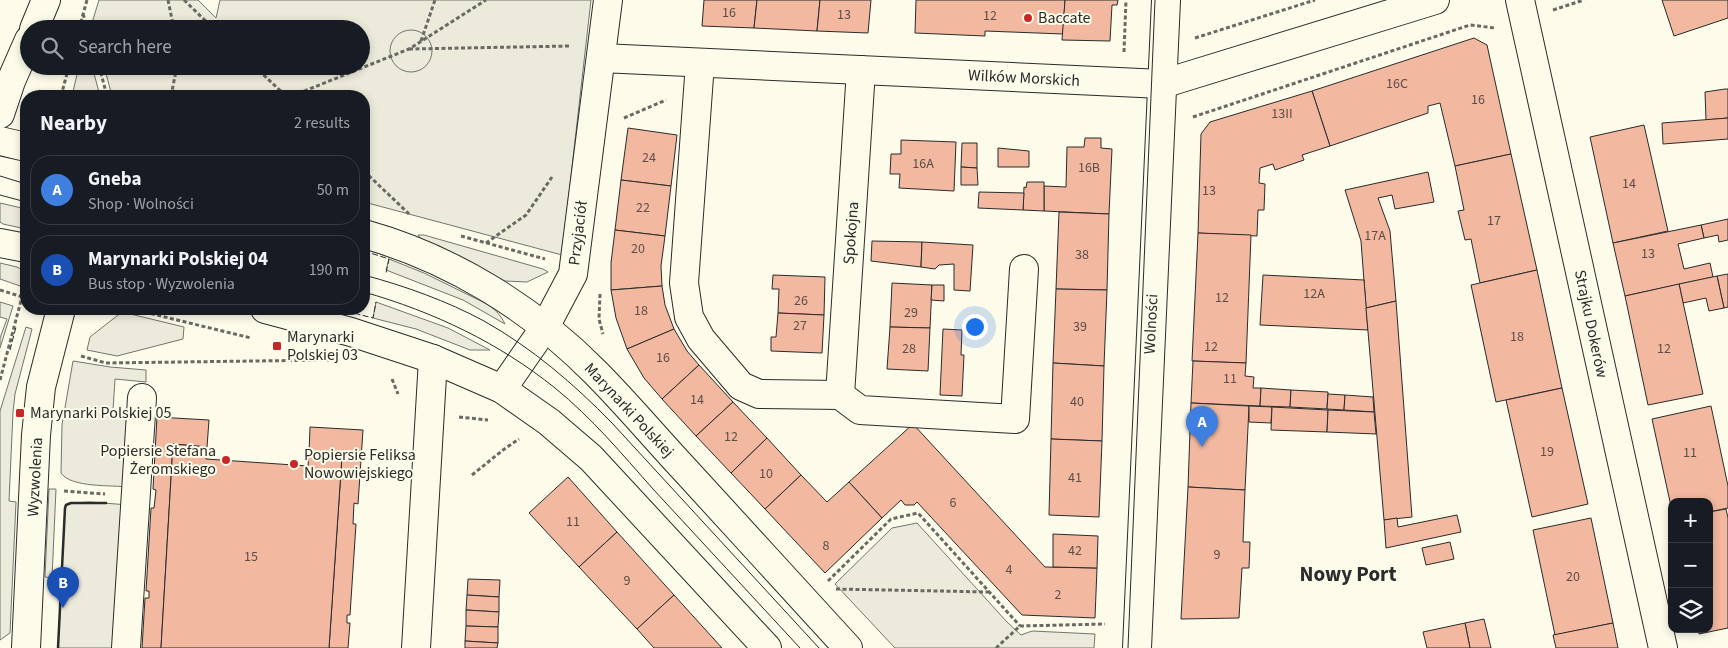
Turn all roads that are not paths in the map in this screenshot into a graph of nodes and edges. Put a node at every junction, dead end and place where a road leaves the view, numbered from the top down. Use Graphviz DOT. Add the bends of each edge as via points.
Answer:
graph roads {
  1 [pos="46,0"];
  2 [pos="608,0"];
  3 [pos="1166,0"];
  4 [pos="1435,0"];
  5 [pos="1520,0"];
  6 [pos="38,20"];
  7 [pos="590,52"];
  8 [pos="20,60"];
  9 [pos="700,63"];
  10 [pos="861,70"];
  11 [pos="1162,84"];
  12 [pos="0,114"];
  13 [pos="0,141"];
  14 [pos="20,146"];
  15 [pos="370,236"];
  16 [pos="0,242"];
  17 [pos="20,247"];
  18 [pos="1024,269"];
  19 [pos="60,315"];
  20 [pos="287,315"];
  21 [pos="545,327"];
  22 [pos="433,359"];
  23 [pos="502,389"];
  24 [pos="840,395"];
  25 [pos="142,398"];
  26 [pos="26,648"];
  27 [pos="126,648"];
  28 [pos="416,648"];
  29 [pos="767,648"];
  30 [pos="848,648"];
  31 [pos="1137,648"];
  32 [pos="1663,648"];
  1 -- 6 [label="street"];
  2 -- 7 [label="street, Przyjaciół"];
  3 -- 11 [label="street, Wolności"];
  4 -- 11 [label="street, Wilków Morskich"];
  5 -- 32 [label="street, Strajku Dokerów"];
  7 -- 9 [label="street, Wilków Morskich"];
  7 -- 21 [label="street, Przyjaciół" via="573,274"];
  8 -- 12 [label="street"];
  9 -- 10 [label="street, Wilków Morskich"];
  9 -- 24 [label="street" via="684,282 689,316 701,339 741,386 759,394"];
  10 -- 11 [label="street, Wilków Morskich"];
  10 -- 24 [label="street, Spokojna"];
  11 -- 31 [label="street, Wolności"];
  13 -- 14 [label="street"];
  15 -- 21 [label="street, Marynarki Polskiej" via="453,268"];
  16 -- 17 [label="street"];
  18 -- 24 [label="street" via="1015,419 860,410"];
  19 -- 26 [label="street, Wyzwolenia" via="41,387 36,435"];
  20 -- 22 [label="street"];
  21 -- 23 [label="street, Przyjaciół"];
  21 -- 30 [label="street, Marynarki Polskiej" via="594,371"];
  22 -- 23 [label="street"];
  22 -- 28 [label="street"];
  23 -- 29 [label="street" via="549,422 591,458"];
  25 -- 27 [label="street"];
}
